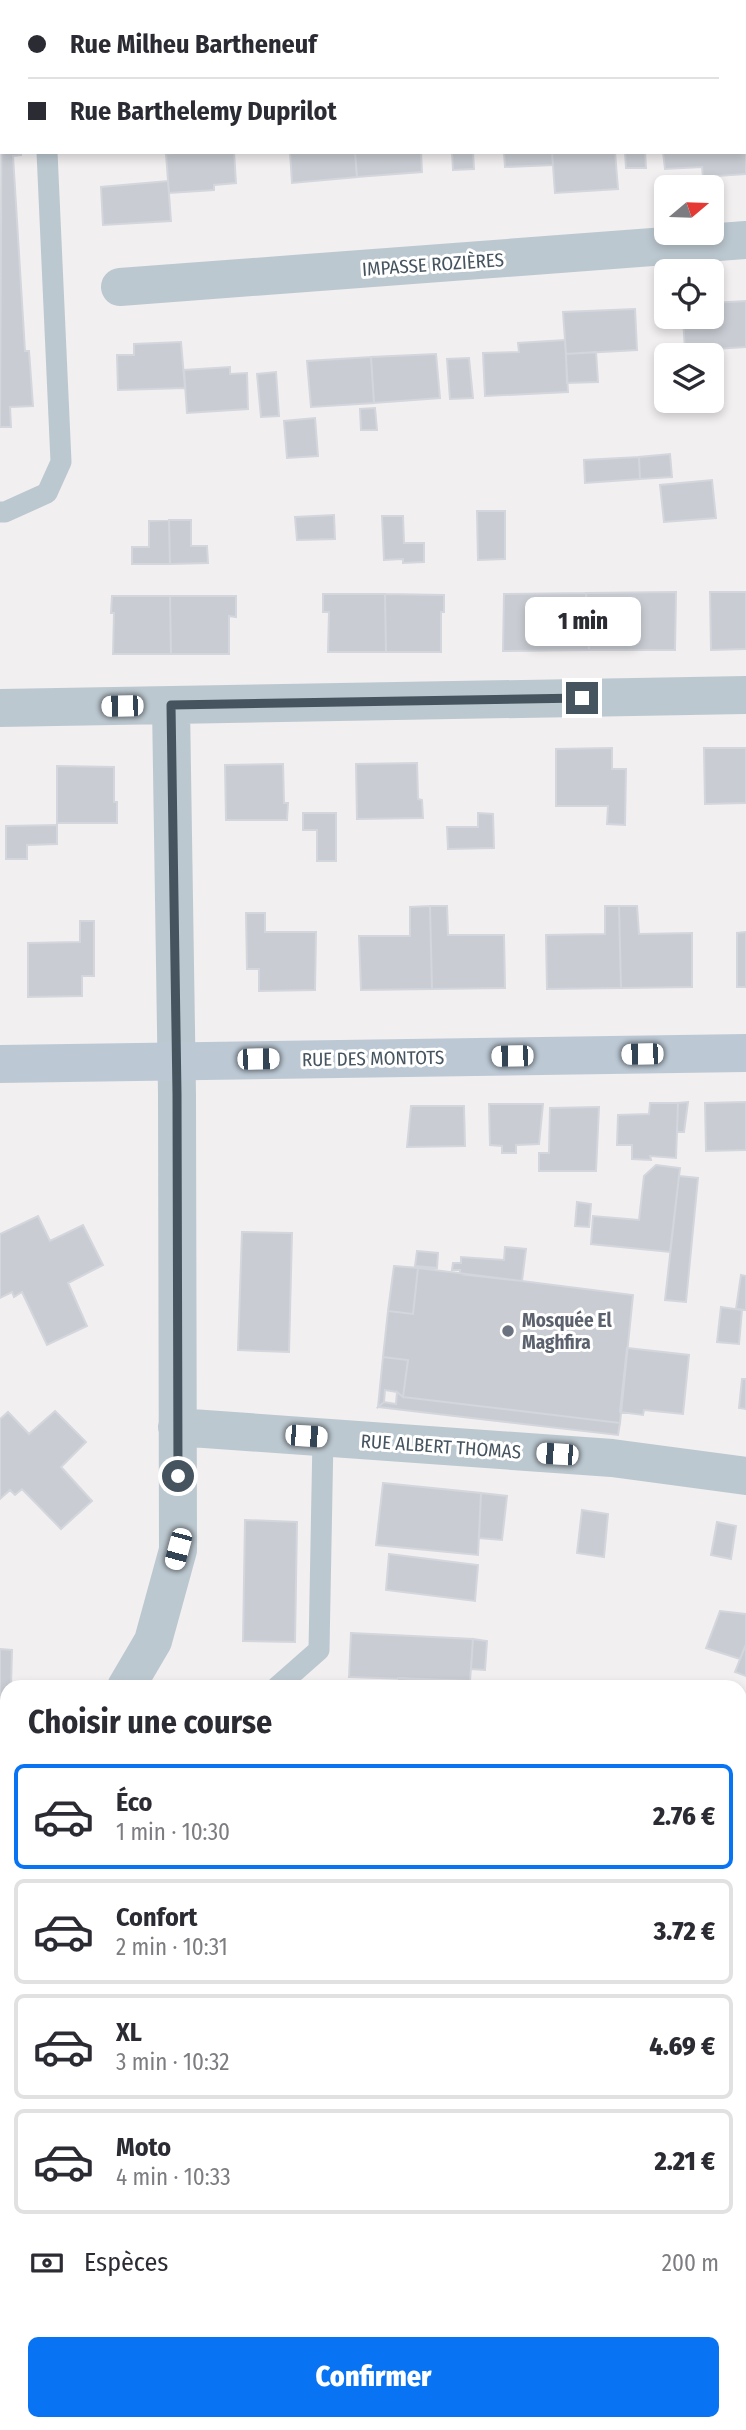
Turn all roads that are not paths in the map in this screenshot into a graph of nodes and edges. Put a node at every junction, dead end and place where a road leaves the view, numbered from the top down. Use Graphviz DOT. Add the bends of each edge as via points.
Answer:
graph roads {
  1 [pos="47,154"];
  2 [pos="746,240"];
  3 [pos="120,287"];
  4 [pos="0,512"];
  5 [pos="746,695"];
  6 [pos="171,705"];
  7 [pos="0,708"];
  8 [pos="746,1053"];
  9 [pos="176,1060"];
  10 [pos="0,1064"];
  11 [pos="177,1427"];
  12 [pos="323,1437"];
  13 [pos="746,1476"];
  14 [pos="130,1680"];
  15 [pos="284,1680"];
  1 -- 4 [label="lane" via="61,462 47,493"];
  2 -- 3 [label="street, IMPASSE ROZIÈRES"];
  5 -- 6 [label="street"];
  6 -- 7 [label="street"];
  6 -- 9 [label="street"];
  8 -- 9 [label="street, RUE DES MONTOTS"];
  9 -- 10 [label="street, RUE DES MONTOTS"];
  9 -- 11 [label="street"];
  11 -- 12 [label="street, RUE ALBERT THOMAS"];
  11 -- 14 [label="street" via="178,1549 153,1641"];
  12 -- 13 [label="street, RUE ALBERT THOMAS" via="612,1458"];
  12 -- 15 [label="lane" via="319,1650"];
}
